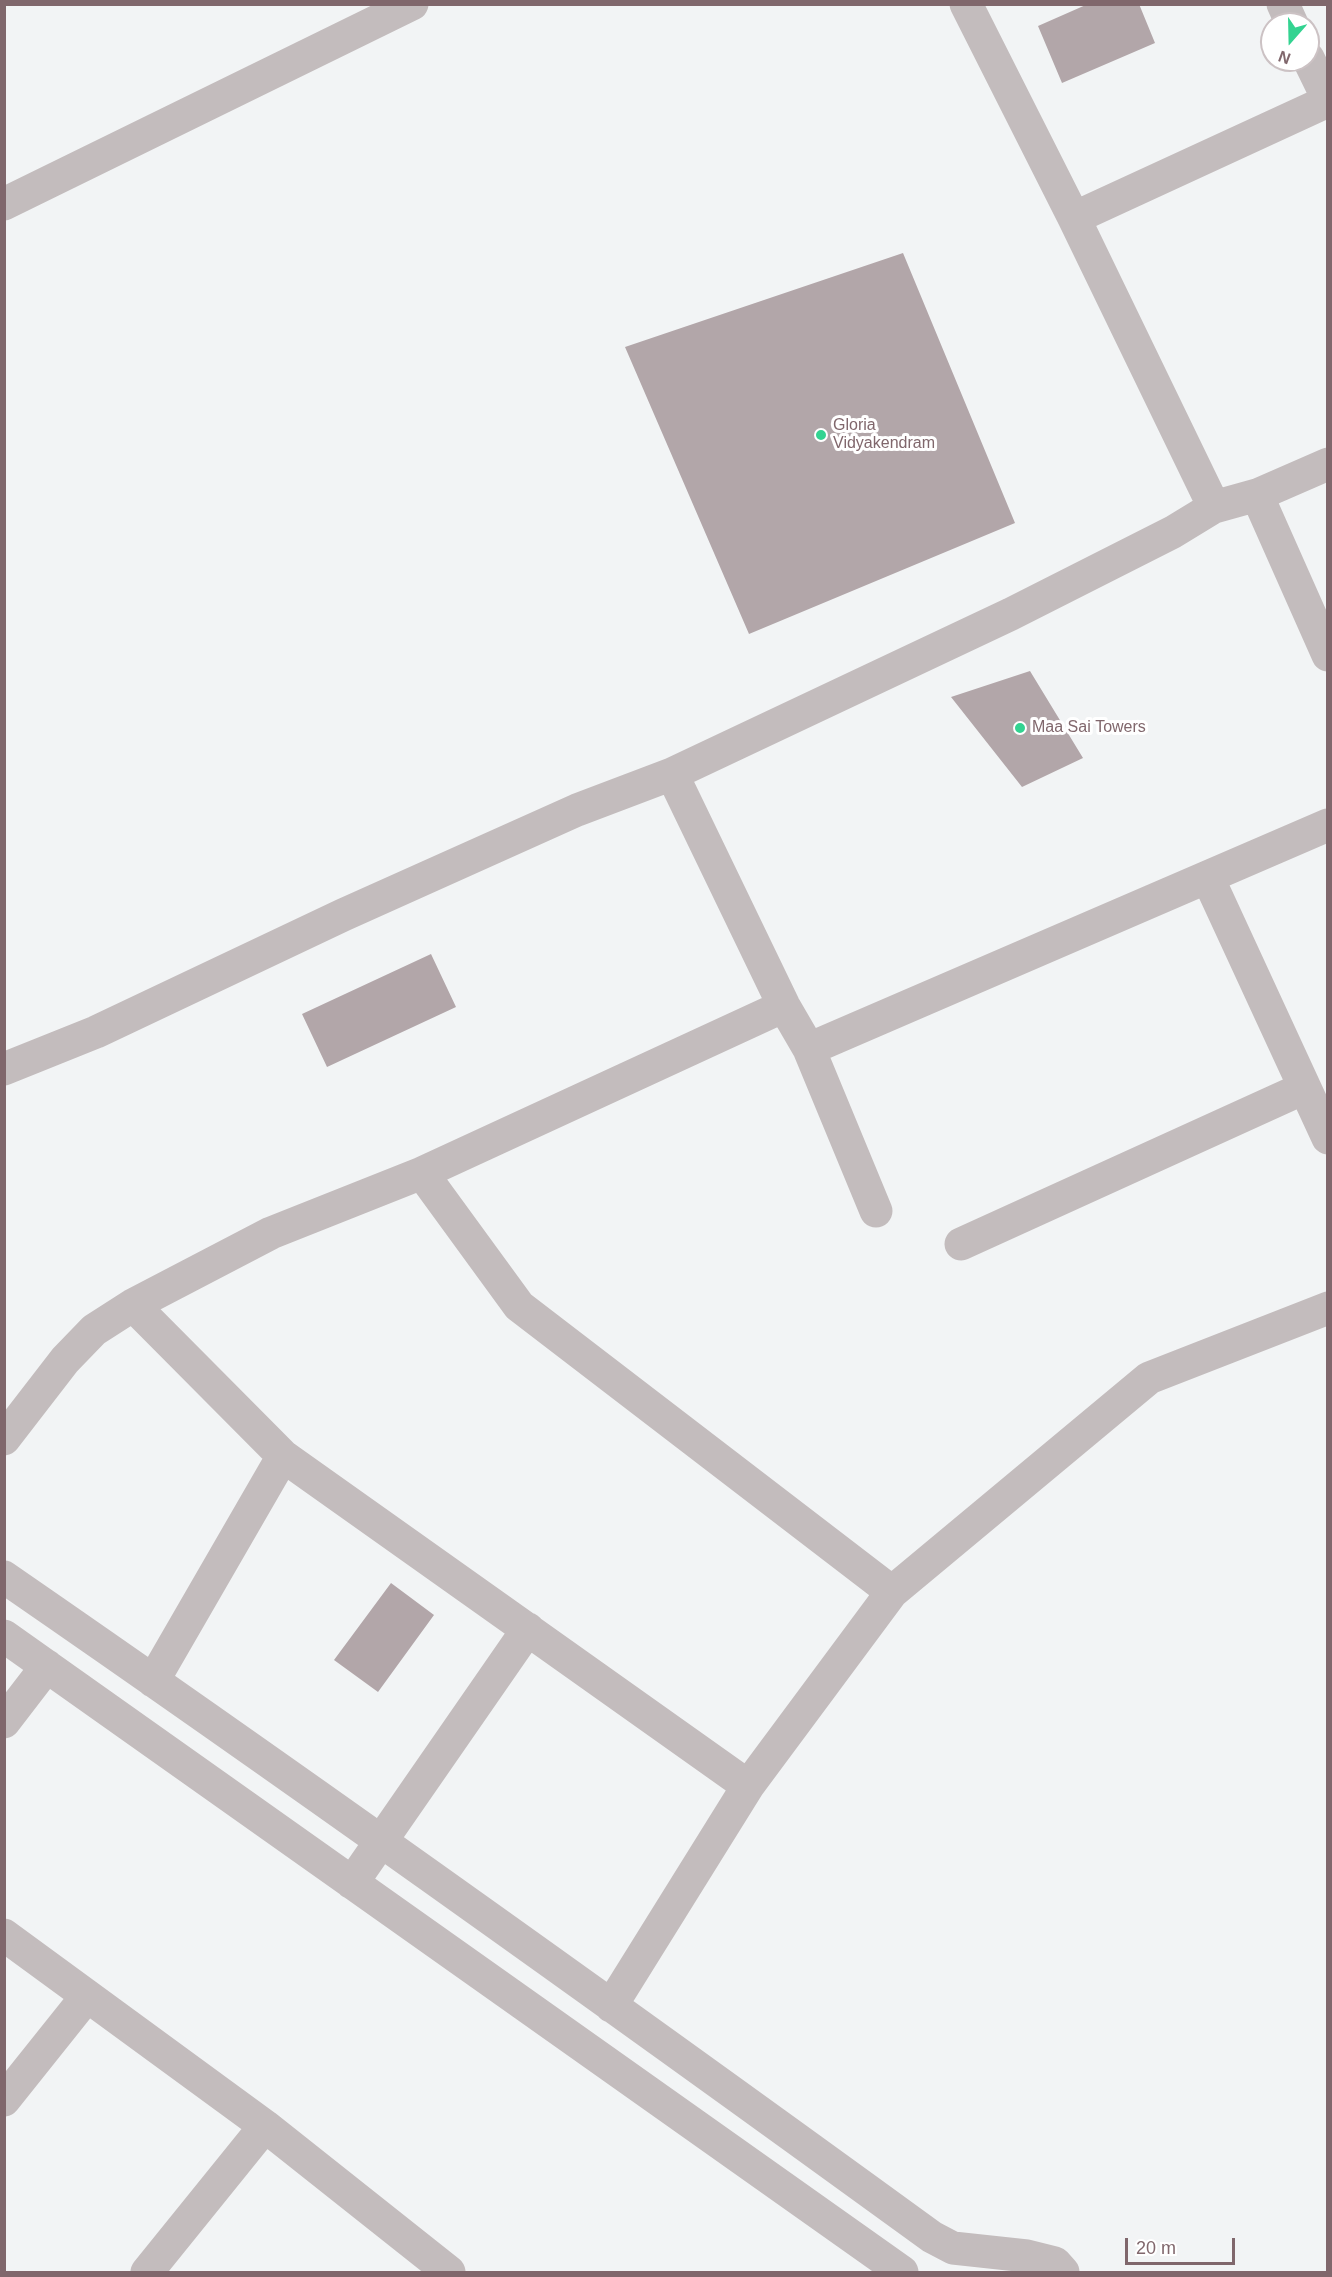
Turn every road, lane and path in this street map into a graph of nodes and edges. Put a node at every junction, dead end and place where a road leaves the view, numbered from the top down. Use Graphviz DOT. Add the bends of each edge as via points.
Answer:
graph roads {
  1 [pos="412,4"];
  2 [pos="966,4"];
  3 [pos="1315,72"];
  4 [pos="1328,100"];
  5 [pos="4,204"];
  6 [pos="1074,218"];
  7 [pos="1328,464"];
  8 [pos="1257,495"];
  9 [pos="1214,507"];
  10 [pos="1328,656"];
  11 [pos="672,774"];
  12 [pos="1328,825"];
  13 [pos="1208,878"];
  14 [pos="784,1006"];
  15 [pos="809,1049"];
  16 [pos="4,1069"];
  17 [pos="1304,1088"];
  18 [pos="1328,1138"];
  19 [pos="422,1173"];
  20 [pos="876,1211"];
  21 [pos="961,1244"];
  22 [pos="133,1305"];
  23 [pos="1328,1308"];
  24 [pos="4,1439"];
  25 [pos="283,1456"];
  26 [pos="4,1577"];
  27 [pos="892,1592"];
  28 [pos="528,1629"];
  29 [pos="4,1636"];
  30 [pos="47,1666"];
  31 [pos="153,1681"];
  32 [pos="4,1722"];
  33 [pos="748,1786"];
  34 [pos="383,1841"];
  35 [pos="352,1882"];
  36 [pos="4,1935"];
  37 [pos="87,1996"];
  38 [pos="611,2006"];
  39 [pos="4,2100"];
  40 [pos="265,2127"];
  41 [pos="147,2272"];
  42 [pos="449,2272"];
  43 [pos="902,2272"];
  44 [pos="1063,2272"];
  1 -- 5 [label="street"];
  2 -- 6 [label="street"];
  3 -- 4 [label="street"];
  4 -- 6 [label="street"];
  6 -- 9 [label="street"];
  7 -- 8 [label="street"];
  8 -- 9 [label="street"];
  8 -- 10 [label="street"];
  9 -- 11 [label="street" via="1011,614"];
  11 -- 14 [label="street"];
  11 -- 16 [label="street" via="576,810 96,1032"];
  12 -- 13 [label="street"];
  13 -- 15 [label="street"];
  13 -- 17 [label="street"];
  14 -- 15 [label="street"];
  14 -- 19 [label="street"];
  15 -- 20 [label="street"];
  17 -- 18 [label="street"];
  17 -- 21 [label="street"];
  19 -- 22 [label="street" via="271,1233"];
  19 -- 27 [label="street" via="519,1306"];
  22 -- 24 [label="street" via="94,1330 65,1360"];
  22 -- 25 [label="street"];
  23 -- 27 [label="street" via="1149,1378"];
  25 -- 28 [label="street"];
  25 -- 31 [label="street"];
  26 -- 31 [label="street"];
  27 -- 33 [label="street"];
  28 -- 33 [label="street"];
  28 -- 34 [label="street"];
  29 -- 30 [label="street"];
  30 -- 32 [label="street"];
  30 -- 35 [label="street"];
  31 -- 34 [label="street"];
  33 -- 38 [label="street"];
  34 -- 35 [label="street"];
  34 -- 38 [label="street"];
  35 -- 43 [label="street"];
  36 -- 37 [label="street"];
  37 -- 39 [label="street"];
  37 -- 40 [label="street"];
  38 -- 44 [label="street" via="932,2237 953,2248 1055,2263"];
  40 -- 41 [label="street"];
  40 -- 42 [label="street"];
}
